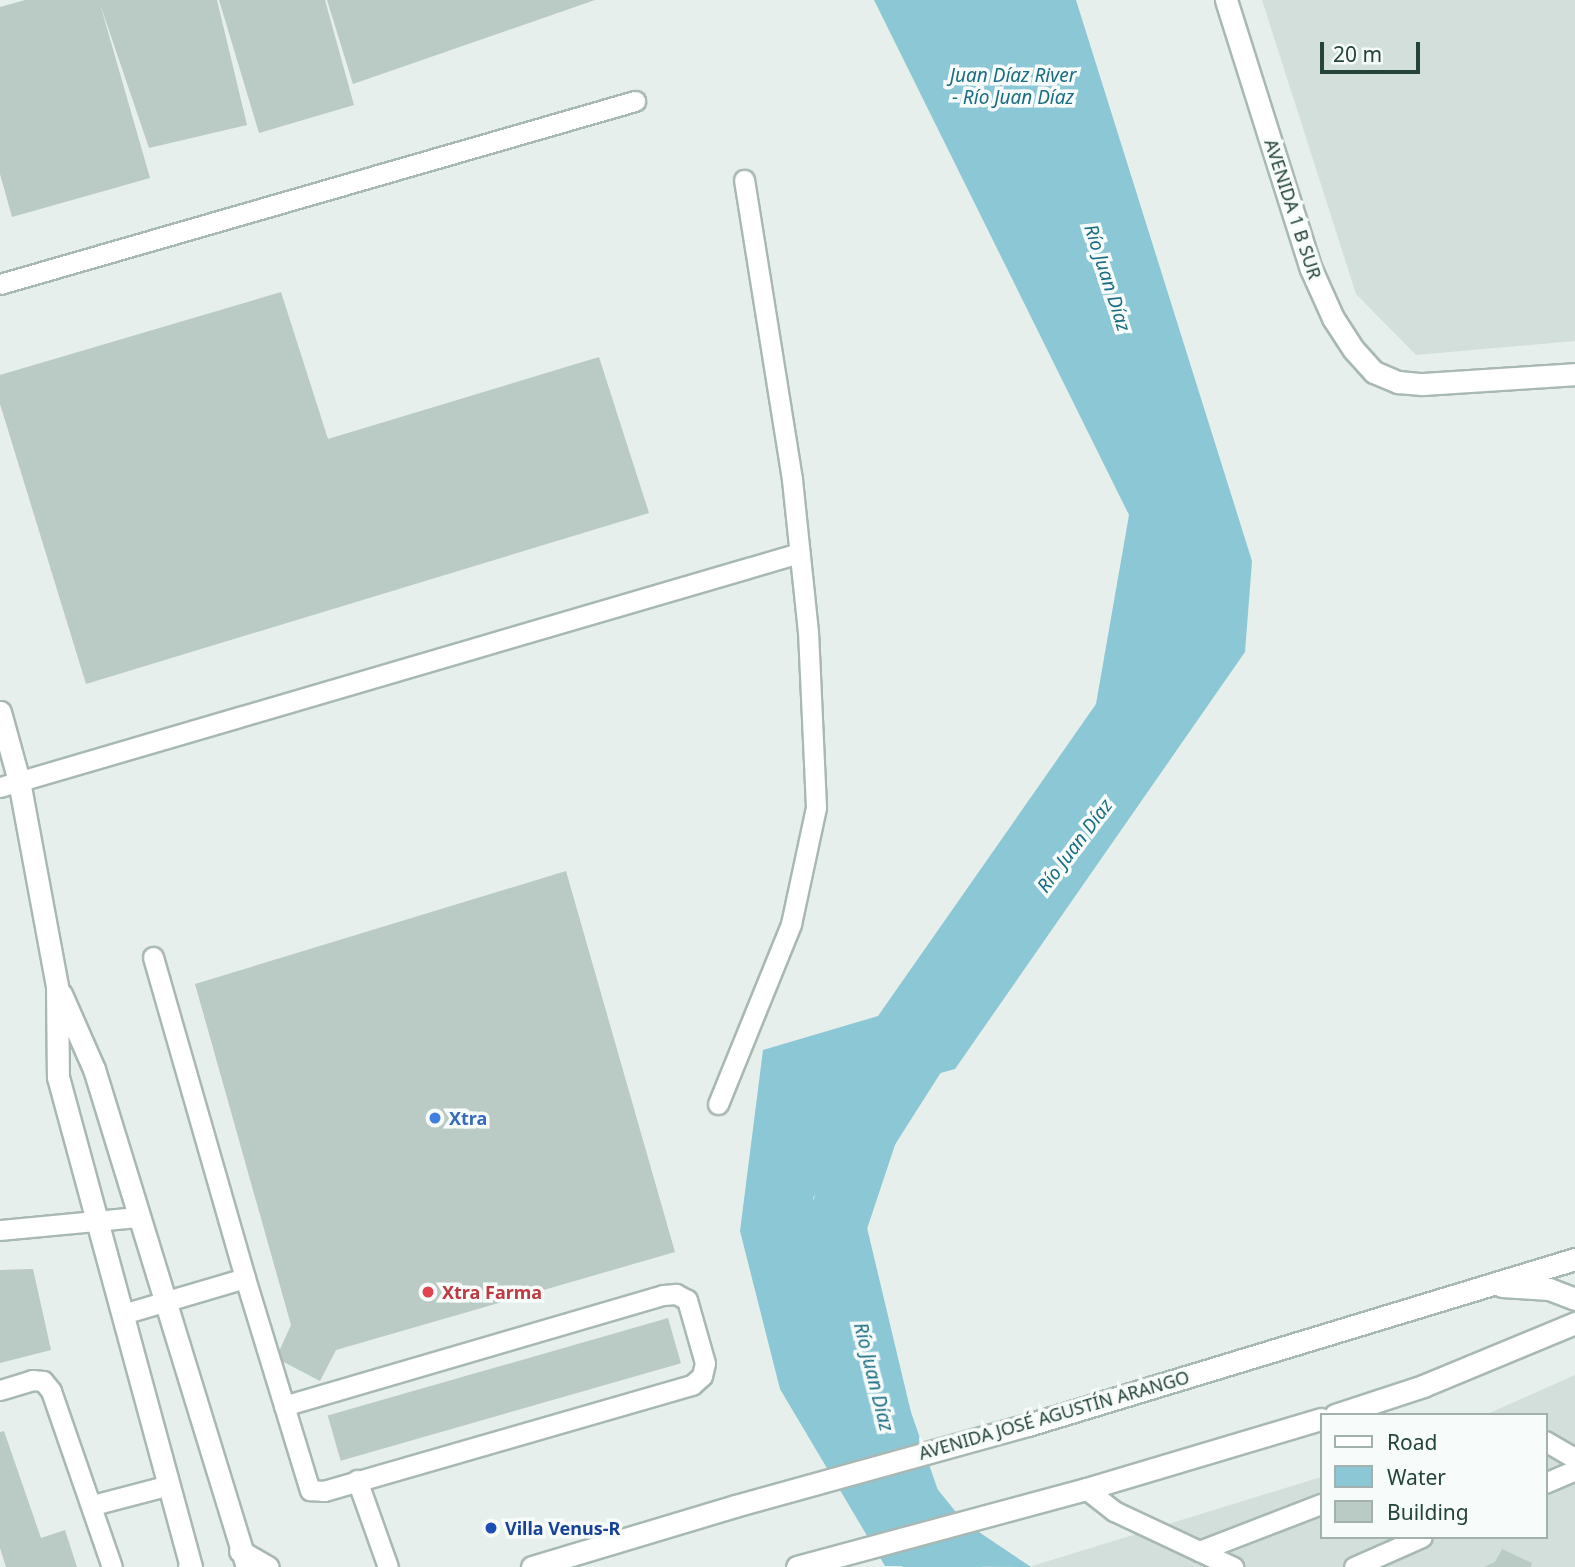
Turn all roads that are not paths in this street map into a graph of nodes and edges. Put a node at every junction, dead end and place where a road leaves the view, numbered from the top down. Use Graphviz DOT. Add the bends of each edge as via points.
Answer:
graph roads {
  1 [pos="1226,0"];
  2 [pos="635,100"];
  3 [pos="744,180"];
  4 [pos="0,284"];
  5 [pos="1575,374"];
  6 [pos="799,553"];
  7 [pos="0,712"];
  8 [pos="10,784"];
  9 [pos="153,957"];
  10 [pos="57,986"];
  11 [pos="718,1104"];
  12 [pos="138,1217"];
  13 [pos="97,1221"];
  14 [pos="0,1230"];
  15 [pos="1575,1259"];
  16 [pos="245,1278"];
  17 [pos="1480,1286"];
  18 [pos="1575,1299"];
  19 [pos="163,1303"];
  20 [pos="123,1314"];
  21 [pos="1575,1323"];
  22 [pos="0,1390"];
  23 [pos="284,1406"];
  24 [pos="1341,1413"];
  25 [pos="1320,1419"];
  26 [pos="1547,1442"];
  27 [pos="1575,1458"];
  28 [pos="1575,1470"];
  29 [pos="357,1480"];
  30 [pos="1547,1482"];
  31 [pos="169,1485"];
  32 [pos="1086,1489"];
  33 [pos="93,1504"];
  34 [pos="1320,1504"];
  35 [pos="1417,1539"];
  36 [pos="1199,1551"];
  37 [pos="243,1559"];
  38 [pos="190,1566"];
  39 [pos="112,1567"];
  40 [pos="268,1567"];
  41 [pos="388,1567"];
  42 [pos="532,1567"];
  43 [pos="797,1567"];
  44 [pos="1233,1567"];
  45 [pos="1354,1567"];
  1 -- 5 [label="street, AVENIDA 1 B SUR" via="1311,269 1333,318 1374,372 1398,382 1422,384"];
  2 -- 4 [label="lane"];
  3 -- 6 [label="lane" via="792,479"];
  6 -- 8 [label="lane"];
  6 -- 11 [label="lane" via="808,632 816,807 791,924"];
  7 -- 8 [label="street"];
  8 -- 10 [label="street"];
  9 -- 16 [label="lane"];
  10 -- 12 [label="street" via="94,1069"];
  10 -- 13 [label="street" via="58,1077"];
  12 -- 13 [label="lane"];
  12 -- 19 [label="street"];
  13 -- 14 [label="lane"];
  13 -- 20 [label="street"];
  15 -- 17 [label="street, AVENIDA JOSÉ AGUSTÍN ARANGO"];
  16 -- 19 [label="lane"];
  16 -- 23 [label="lane"];
  17 -- 18 [label="street" via="1549,1289"];
  17 -- 42 [label="street, AVENIDA JOSÉ AGUSTÍN ARANGO" via="1028,1425"];
  19 -- 20 [label="lane"];
  19 -- 37 [label="street"];
  20 -- 31 [label="street"];
  21 -- 24 [label="street" via="1423,1386"];
  22 -- 33 [label="lane" via="43,1381 51,1391"];
  23 -- 29 [label="lane" via="310,1490 324,1491"];
  23 -- 29 [label="lane" via="663,1295 676,1294 687,1300 705,1363 702,1376 692,1385"];
  25 -- 32 [label="street"];
  26 -- 27 [label="lane"];
  28 -- 30 [label="lane"];
  29 -- 41 [label="lane"];
  31 -- 33 [label="lane"];
  31 -- 38 [label="street"];
  32 -- 36 [label="lane" via="1114,1511"];
  32 -- 43 [label="street"];
  33 -- 39 [label="lane"];
  34 -- 36 [label="lane"];
  35 -- 45 [label="lane"];
  36 -- 44 [label="lane"];
  37 -- 40 [label="street"];
}
